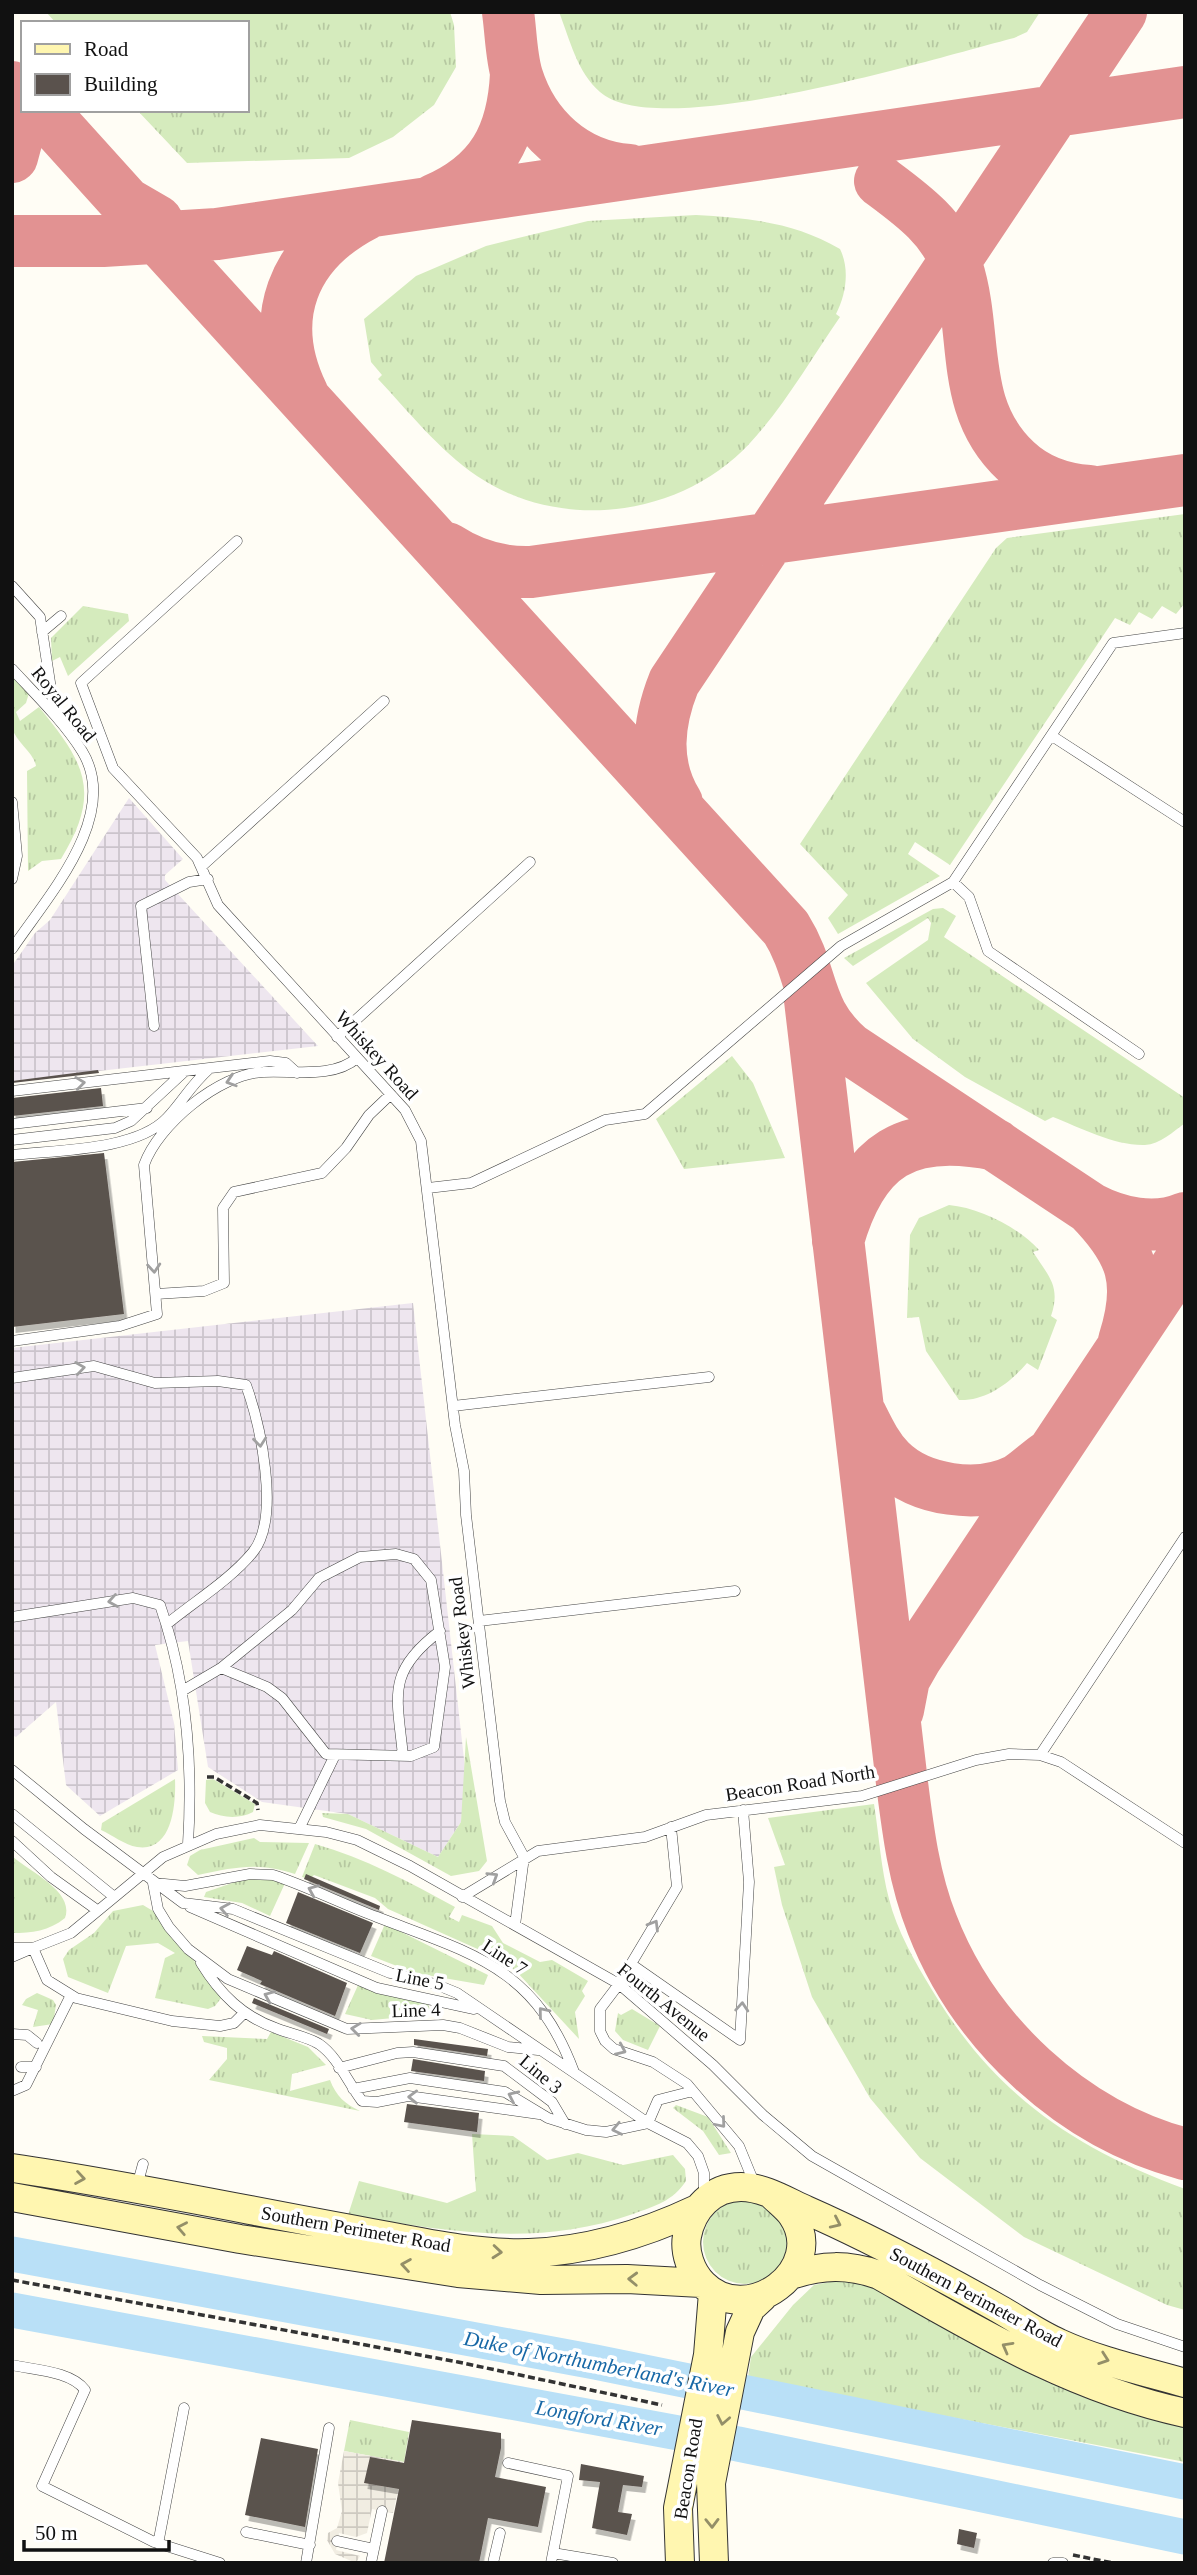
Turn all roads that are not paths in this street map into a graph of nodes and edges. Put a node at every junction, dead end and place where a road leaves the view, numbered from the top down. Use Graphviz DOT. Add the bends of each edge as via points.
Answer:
graph roads {
  1 [pos="237,541"];
  2 [pos="12,586"];
  3 [pos="61,616"];
  4 [pos="42,632"];
  5 [pos="1185,633"];
  6 [pos="12,669"];
  7 [pos="384,701"];
  8 [pos="55,716"];
  9 [pos="1052,736"];
  10 [pos="12,802"];
  11 [pos="1185,822"];
  12 [pos="530,862"];
  13 [pos="202,866"];
  14 [pos="12,879"];
  15 [pos="208,879"];
  16 [pos="953,882"];
  17 [pos="12,949"];
  18 [pos="154,1026"];
  19 [pos="337,1037"];
  20 [pos="1139,1054"];
  21 [pos="356,1058"];
  22 [pos="210,1068"];
  23 [pos="186,1071"];
  24 [pos="298,1073"];
  25 [pos="12,1091"];
  26 [pos="390,1095"];
  27 [pos="148,1108"];
  28 [pos="12,1124"];
  29 [pos="12,1140"];
  30 [pos="12,1155"];
  31 [pos="428,1188"];
  32 [pos="156,1294"];
  33 [pos="12,1341"];
  34 [pos="709,1377"];
  35 [pos="12,1378"];
  36 [pos="453,1406"];
  37 [pos="1185,1537"];
  38 [pos="735,1591"];
  39 [pos="12,1617"];
  40 [pos="479,1621"];
  41 [pos="167,1624"];
  42 [pos="440,1631"];
  43 [pos="221,1668"];
  44 [pos="181,1691"];
  45 [pos="335,1755"];
  46 [pos="1040,1755"];
  47 [pos="403,1756"];
  48 [pos="12,1770"];
  49 [pos="743,1810"];
  50 [pos="12,1814"];
  51 [pos="671,1827"];
  52 [pos="299,1829"];
  53 [pos="12,1842"];
  54 [pos="1185,1843"];
  55 [pos="188,1844"];
  56 [pos="524,1857"];
  57 [pos="143,1872"];
  58 [pos="153,1883"];
  59 [pos="113,1896"];
  60 [pos="462,1897"];
  61 [pos="183,1903"];
  62 [pos="97,1910"];
  63 [pos="514,1925"];
  64 [pos="12,1948"];
  65 [pos="33,1948"];
  66 [pos="12,1956"];
  67 [pos="197,1957"];
  68 [pos="631,1964"];
  69 [pos="619,1984"];
  70 [pos="72,1995"];
  71 [pos="244,2013"];
  72 [pos="484,2013"];
  73 [pos="12,2034"];
  74 [pos="43,2043"];
  75 [pos="21,2044"];
  76 [pos="542,2050"];
  77 [pos="21,2067"];
  78 [pos="36,2067"];
  79 [pos="339,2068"];
  80 [pos="574,2072"];
  81 [pos="353,2090"];
  82 [pos="12,2091"];
  83 [pos="693,2091"];
  84 [pos="539,2114"];
  85 [pos="648,2123"];
  86 [pos="565,2124"];
  87 [pos="12,2168"];
  88 [pos="765,2192"];
  89 [pos="12,2197"];
  90 [pos="701,2205"];
  91 [pos="791,2275"];
  92 [pos="707,2288"];
  93 [pos="762,2298"];
  94 [pos="1185,2347"];
  95 [pos="12,2365"];
  96 [pos="1185,2382"];
  97 [pos="184,2408"];
  98 [pos="1185,2413"];
  99 [pos="329,2428"];
  100 [pos="508,2463"];
  101 [pos="697,2482"];
  102 [pos="383,2511"];
  103 [pos="246,2532"];
  104 [pos="500,2533"];
  105 [pos="337,2541"];
  106 [pos="158,2544"];
  107 [pos="310,2545"];
  108 [pos="374,2549"];
  109 [pos="552,2558"];
  110 [pos="220,2563"];
  111 [pos="306,2563"];
  112 [pos="371,2563"];
  113 [pos="493,2563"];
  114 [pos="613,2563"];
  115 [pos="680,2563"];
  116 [pos="714,2563"];
  117 [pos="1053,2563"];
  118 [pos="1063,2563"];
  1 -- 13 [label="lane, Whiskey Road" via="81,683 113,768"];
  2 -- 4 [label="lane" via="40,617"];
  3 -- 4 [label="lane"];
  4 -- 8 [label="lane"];
  5 -- 9 [label="lane" via="1113,643"];
  6 -- 8 [label="lane, Royal Road"];
  7 -- 13 [label="lane"];
  8 -- 17 [label="lane, Royal Road" via="84,754 91,774 91,818 81,846"];
  9 -- 11 [label="lane"];
  9 -- 16 [label="lane"];
  10 -- 14 [label="lane" via="17,856"];
  12 -- 19 [label="lane"];
  13 -- 15 [label="lane, Whiskey Road"];
  15 -- 18 [label="lane" via="189,882 141,906"];
  15 -- 19 [label="lane, Whiskey Road" via="218,905"];
  16 -- 20 [label="lane" via="969,897 988,951"];
  16 -- 31 [label="lane" via="841,946 645,1114 605,1119 471,1182"];
  19 -- 21 [label="lane, Whiskey Road"];
  21 -- 24 [label="lane" via="347,1067"];
  21 -- 26 [label="lane, Whiskey Road"];
  22 -- 23 [label="lane"];
  22 -- 24 [label="lane" via="270,1061 286,1063"];
  22 -- 30 [label="lane" via="189,1086 166,1119 137,1136 116,1143"];
  25 -- 23 [label="lane, one-way"];
  23 -- 27 [label="lane"];
  24 -- 32 [label="lane, one-way" via="260,1072 217,1085 178,1117 149,1151 144,1165"];
  26 -- 31 [label="lane, Whiskey Road" via="415,1126"];
  26 -- 32 [label="lane" via="322,1173 234,1192 223,1208 224,1283 204,1291"];
  27 -- 28 [label="lane"];
  27 -- 29 [label="lane" via="115,1128"];
  31 -- 36 [label="lane, Whiskey Road"];
  32 -- 33 [label="lane" via="157,1314 120,1326"];
  34 -- 36 [label="lane"];
  35 -- 41 [label="lane, one-way" via="94,1366 155,1383 246,1385 257,1418 266,1518 255,1550"];
  36 -- 40 [label="lane, Whiskey Road"];
  37 -- 46 [label="lane"];
  38 -- 40 [label="lane"];
  41 -- 39 [label="lane, one-way" via="160,1605 133,1598"];
  40 -- 56 [label="lane, Whiskey Road" via="502,1812"];
  41 -- 44 [label="lane"];
  42 -- 43 [label="lane" via="431,1580 414,1559 396,1554 359,1557 319,1578 292,1610"];
  42 -- 47 [label="lane" via="416,1649 398,1680"];
  42 -- 47 [label="lane" via="445,1667 434,1747"];
  43 -- 44 [label="lane"];
  43 -- 45 [label="lane" via="282,1698 326,1754"];
  44 -- 55 [label="lane" via="191,1790"];
  45 -- 47 [label="lane"];
  45 -- 52 [label="lane"];
  46 -- 49 [label="lane, Beacon Road North" via="976,1760 862,1796"];
  46 -- 54 [label="lane, Beacon Road North" via="1061,1762"];
  48 -- 57 [label="lane"];
  49 -- 51 [label="lane, Beacon Road North" via="693,1818"];
  68 -- 49 [label="lane, one-way" via="740,2040 750,1882"];
  50 -- 59 [label="lane"];
  51 -- 56 [label="lane, Beacon Road North" via="645,1837 551,1848"];
  68 -- 51 [label="lane, one-way" via="677,1887"];
  52 -- 55 [label="lane, Fourth Avenue" via="260,1825"];
  52 -- 60 [label="lane, Fourth Avenue" via="357,1840"];
  53 -- 62 [label="lane"];
  55 -- 57 [label="lane, Fourth Avenue"];
  60 -- 56 [label="lane, Beacon Road North, one-way"];
  56 -- 63 [label="lane"];
  57 -- 58 [label="lane"];
  57 -- 59 [label="lane, Fourth Avenue"];
  58 -- 61 [label="lane, Line 5"];
  58 -- 67 [label="lane" via="158,1909"];
  80 -- 58 [label="lane, Line 7, one-way" via="561,2036 542,2008 488,1962 273,1875 250,1874 185,1886"];
  59 -- 62 [label="lane, Fourth Avenue"];
  60 -- 63 [label="lane, Fourth Avenue"];
  61 -- 72 [label="lane, Line 5" via="377,1988"];
  72 -- 61 [label="lane, one-way" via="457,1993 390,1973 233,1909"];
  62 -- 65 [label="lane, Fourth Avenue" via="71,1933"];
  63 -- 69 [label="lane, Fourth Avenue"];
  64 -- 65 [label="lane"];
  65 -- 66 [label="lane, Fourth Avenue"];
  65 -- 70 [label="lane" via="47,1980"];
  67 -- 71 [label="lane" via="212,1981"];
  76 -- 67 [label="lane, Line 4, one-way" via="508,2047 460,2028 347,2029 228,1979"];
  68 -- 69 [label="lane"];
  69 -- 83 [label="lane, one-way" via="600,2009 598,2020 605,2041 614,2049 653,2062"];
  69 -- 94 [label="lane, Fourth Avenue" via="812,2156 1073,2302 1117,2324"];
  70 -- 71 [label="lane" via="172,2021 208,2025 234,2023"];
  70 -- 74 [label="lane"];
  71 -- 79 [label="lane" via="318,2043"];
  72 -- 76 [label="lane"];
  73 -- 74 [label="lane"];
  74 -- 75 [label="lane"];
  74 -- 78 [label="lane"];
  76 -- 80 [label="lane"];
  77 -- 78 [label="lane"];
  78 -- 82 [label="lane" via="26,2085"];
  79 -- 81 [label="lane"];
  79 -- 86 [label="lane, Line 3" via="397,2053 504,2066 552,2102"];
  80 -- 85 [label="lane"];
  84 -- 81 [label="lane, one-way" via="408,2096 362,2101"];
  84 -- 81 [label="lane, one-way" via="513,2095 410,2078"];
  83 -- 85 [label="lane" via="658,2100"];
  83 -- 88 [label="lane, one-way" via="739,2146"];
  84 -- 86 [label="lane"];
  85 -- 86 [label="lane, one-way" via="606,2132"];
  85 -- 90 [label="lane" via="687,2143 698,2156 704,2173"];
  87 -- 90 [label="street, Southern Perimeter Road, one-way" via="140,2176 260,2213 501,2252 605,2244"];
  88 -- 90 [label="street" via="739,2187"];
  88 -- 91 [label="street" via="793,2216 799,2234 799,2255"];
  88 -- 96 [label="street, Southern Perimeter Road, one-way" via="942,2277 1058,2343"];
  92 -- 89 [label="street, Southern Perimeter Road, one-way" via="627,2278 541,2280 458,2273"];
  90 -- 92 [label="street" via="686,2243 689,2262"];
  91 -- 93 [label="street"];
  98 -- 91 [label="street, Southern Perimeter Road, one-way" via="1146,2404 1044,2366 879,2275 856,2267 815,2267"];
  92 -- 93 [label="street" via="736,2301"];
  92 -- 101 [label="street, Beacon Road" via="708,2355"];
  93 -- 101 [label="street, Beacon Road, one-way" via="751,2308 740,2332"];
  95 -- 106 [label="lane" via="72,2379 85,2390 42,2486"];
  97 -- 106 [label="lane"];
  99 -- 107 [label="lane"];
  100 -- 109 [label="lane" via="568,2476"];
  101 -- 115 [label="street, Beacon Road" via="678,2508"];
  101 -- 116 [label="street, Beacon Road, one-way"];
  102 -- 108 [label="lane"];
  103 -- 107 [label="lane"];
  104 -- 113 [label="lane"];
  105 -- 108 [label="lane"];
  106 -- 110 [label="lane"];
  107 -- 111 [label="lane"];
  108 -- 112 [label="lane"];
  109 -- 114 [label="lane"];
  117 -- 118 [label="lane"];
}
